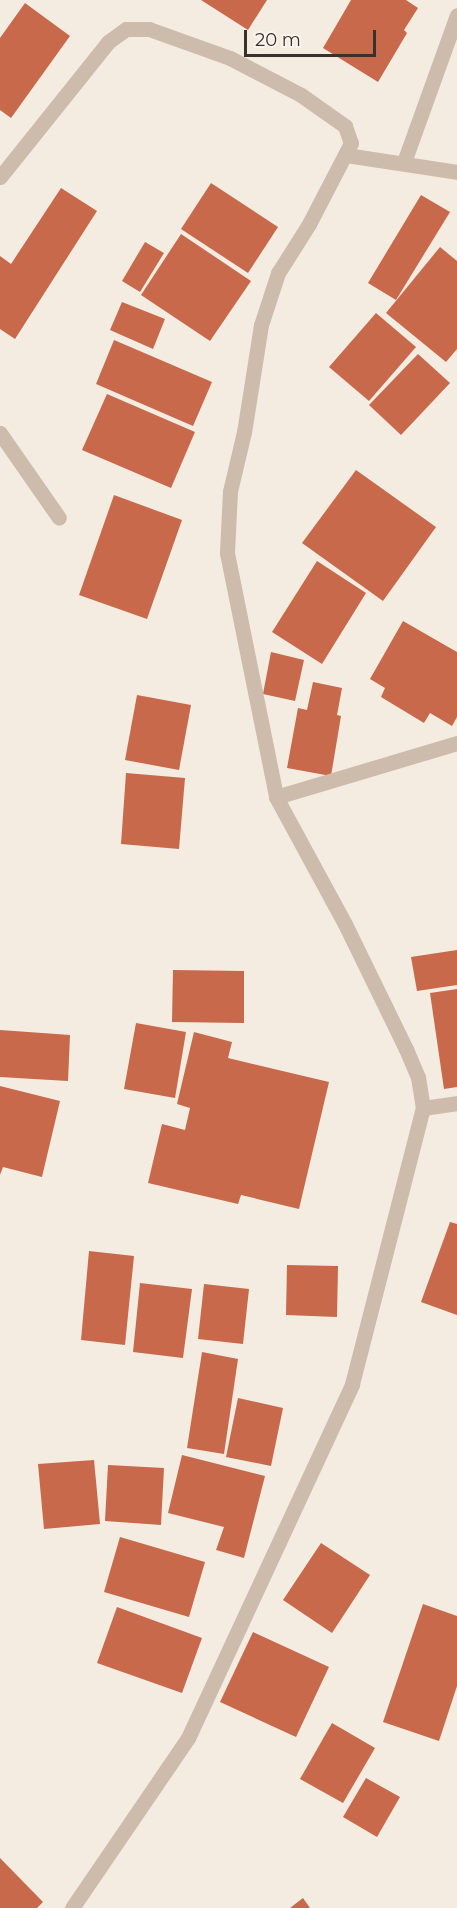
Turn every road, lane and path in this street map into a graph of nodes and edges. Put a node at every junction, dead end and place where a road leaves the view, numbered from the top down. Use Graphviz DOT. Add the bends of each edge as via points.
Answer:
graph roads {
  1 [pos="457,15"];
  2 [pos="346,155"];
  3 [pos="404,162"];
  4 [pos="457,172"];
  5 [pos="0,177"];
  6 [pos="0,433"];
  7 [pos="59,518"];
  8 [pos="457,743"];
  9 [pos="276,797"];
  10 [pos="457,1103"];
  11 [pos="423,1108"];
  12 [pos="72,1908"];
  1 -- 3 [label="street"];
  2 -- 3 [label="street"];
  2 -- 5 [label="street" via="351,143 345,126 301,95 230,58 169,34 126,29 108,42"];
  2 -- 9 [label="street" via="278,273 261,325 230,491 227,553"];
  3 -- 4 [label="street"];
  6 -- 7 [label="street"];
  8 -- 9 [label="street"];
  9 -- 11 [label="street" via="345,924 406,1049 418,1077"];
  10 -- 11 [label="street"];
  11 -- 12 [label="street" via="352,1384 188,1738"];
}
